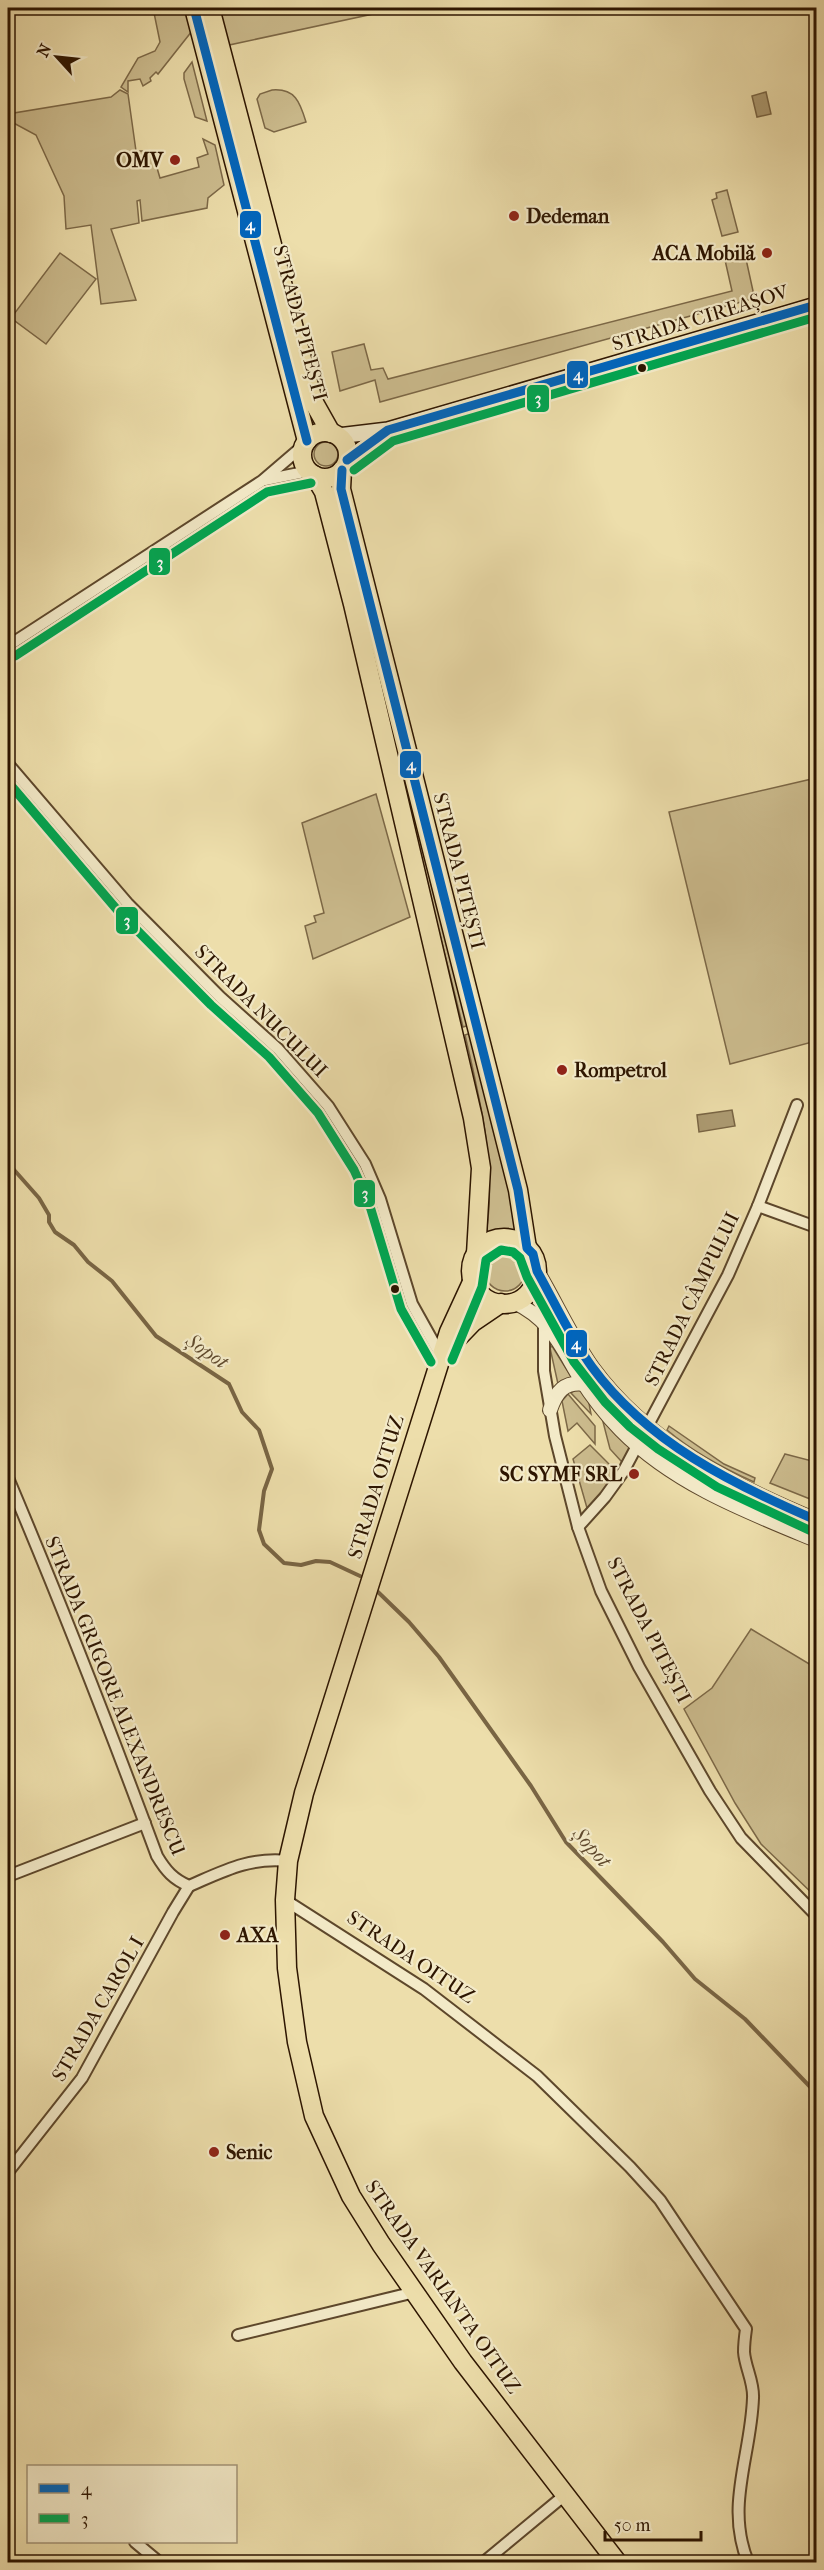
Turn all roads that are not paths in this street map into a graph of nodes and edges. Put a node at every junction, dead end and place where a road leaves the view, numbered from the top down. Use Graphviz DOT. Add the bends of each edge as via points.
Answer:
graph roads {
  1 [pos="194,8"];
  2 [pos="210,8"];
  3 [pos="816,305"];
  4 [pos="388,430"];
  5 [pos="335,435"];
  6 [pos="305,443"];
  7 [pos="344,465"];
  8 [pos="311,473"];
  9 [pos="262,481"];
  10 [pos="8,646"];
  11 [pos="400,761"];
  12 [pos="8,764"];
  13 [pos="797,1105"];
  14 [pos="758,1206"];
  15 [pos="816,1227"];
  16 [pos="527,1248"];
  17 [pos="476,1254"];
  18 [pos="537,1271"];
  19 [pos="472,1280"];
  20 [pos="508,1303"];
  21 [pos="544,1321"];
  22 [pos="441,1356"];
  23 [pos="585,1384"];
  24 [pos="550,1410"];
  25 [pos="648,1425"];
  26 [pos="638,1445"];
  27 [pos="8,1478"];
  28 [pos="816,1520"];
  29 [pos="578,1527"];
  30 [pos="816,1540"];
  31 [pos="145,1822"];
  32 [pos="288,1862"];
  33 [pos="8,1876"];
  34 [pos="189,1886"];
  35 [pos="285,1900"];
  36 [pos="816,1915"];
  37 [pos="8,2172"];
  38 [pos="415,2292"];
  39 [pos="238,2335"];
  40 [pos="566,2494"];
  41 [pos="137,2543"];
  42 [pos="159,2562"];
  43 [pos="484,2562"];
  44 [pos="616,2562"];
  45 [pos="748,2562"];
  1 -- 6 [label="main road, STRADA PITEȘTI"];
  2 -- 5 [label="main road, STRADA PITEȘTI" via="313,401"];
  3 -- 4 [label="main road, STRADA CIREAȘOV"];
  4 -- 5 [label="main road, STRADA CIREAȘOV"];
  4 -- 7 [label="main road, STRADA CIREAȘOV"];
  5 -- 6 [label="main road" via="322,432"];
  5 -- 7 [label="main road, STRADA PITEȘTI" via="347,449"];
  6 -- 8 [label="main road, STRADA PITEȘTI" via="302,459"];
  6 -- 9 [label="street"];
  7 -- 8 [label="main road" via="328,478"];
  7 -- 11 [label="main road, STRADA PITEȘTI" via="341,489"];
  8 -- 9 [label="street"];
  8 -- 11 [label="main road, STRADA PITEȘTI" via="324,492"];
  9 -- 10 [label="street"];
  11 -- 16 [label="main road, STRADA PITEȘTI" via="518,1190"];
  11 -- 17 [label="main road, STRADA PITEȘTI" via="477,1138 481,1168"];
  12 -- 22 [label="street, STRADA NUCULUI" via="128,904 278,1049 328,1106 365,1164 380,1199 406,1290"];
  13 -- 14 [label="street, STRADA CÂMPULUI"];
  14 -- 15 [label="street"];
  14 -- 25 [label="street, STRADA CÂMPULUI" via="728,1275"];
  16 -- 17 [label="main road" via="517,1240 496,1239"];
  16 -- 18 [label="main road" via="533,1254"];
  17 -- 19 [label="main road"];
  18 -- 20 [label="main road" via="529,1292"];
  18 -- 25 [label="street" via="593,1367"];
  19 -- 20 [label="main road" via="481,1294"];
  19 -- 22 [label="main road, STRADA OITUZ"];
  20 -- 21 [label="street" via="528,1308"];
  20 -- 22 [label="main road, STRADA OITUZ" via="473,1322"];
  21 -- 23 [label="street"];
  21 -- 24 [label="street, STRADA PITEȘTI" via="544,1371"];
  22 -- 32 [label="main road, STRADA OITUZ" via="307,1782"];
  23 -- 24 [label="street" via="573,1383 559,1390"];
  23 -- 26 [label="street" via="610,1418"];
  24 -- 29 [label="street, STRADA PITEȘTI"];
  25 -- 26 [label="street, STRADA CÂMPULUI"];
  25 -- 28 [label="street" via="727,1480"];
  26 -- 29 [label="street, STRADA CÂMPULUI" via="605,1497"];
  26 -- 30 [label="street" via="688,1481 723,1500"];
  27 -- 31 [label="street, STRADA GRIGORE ALEXANDRESCU"];
  29 -- 36 [label="street, STRADA PITEȘTI" via="601,1591 634,1658 710,1791 741,1838"];
  31 -- 33 [label="street"];
  31 -- 34 [label="street, STRADA GRIGORE ALEXANDRESCU" via="164,1869"];
  32 -- 34 [label="street" via="258,1860"];
  32 -- 35 [label="main road, STRADA OITUZ"];
  34 -- 37 [label="street, STRADA CAROL I" via="82,2078"];
  35 -- 38 [label="main road, STRADA VARIANTA OITUZ" via="288,1979 314,2116 351,2196"];
  35 -- 45 [label="street, STRADA OITUZ" via="424,1989 537,2076 660,2200 746,2329 744,2352 753,2393 752,2416 737,2516 740,2543"];
  38 -- 39 [label="street"];
  38 -- 40 [label="main road, STRADA VARIANTA OITUZ" via="463,2362"];
  40 -- 43 [label="street"];
  40 -- 44 [label="main road, STRADA VARIANTA OITUZ"];
  41 -- 42 [label="street"];
}
